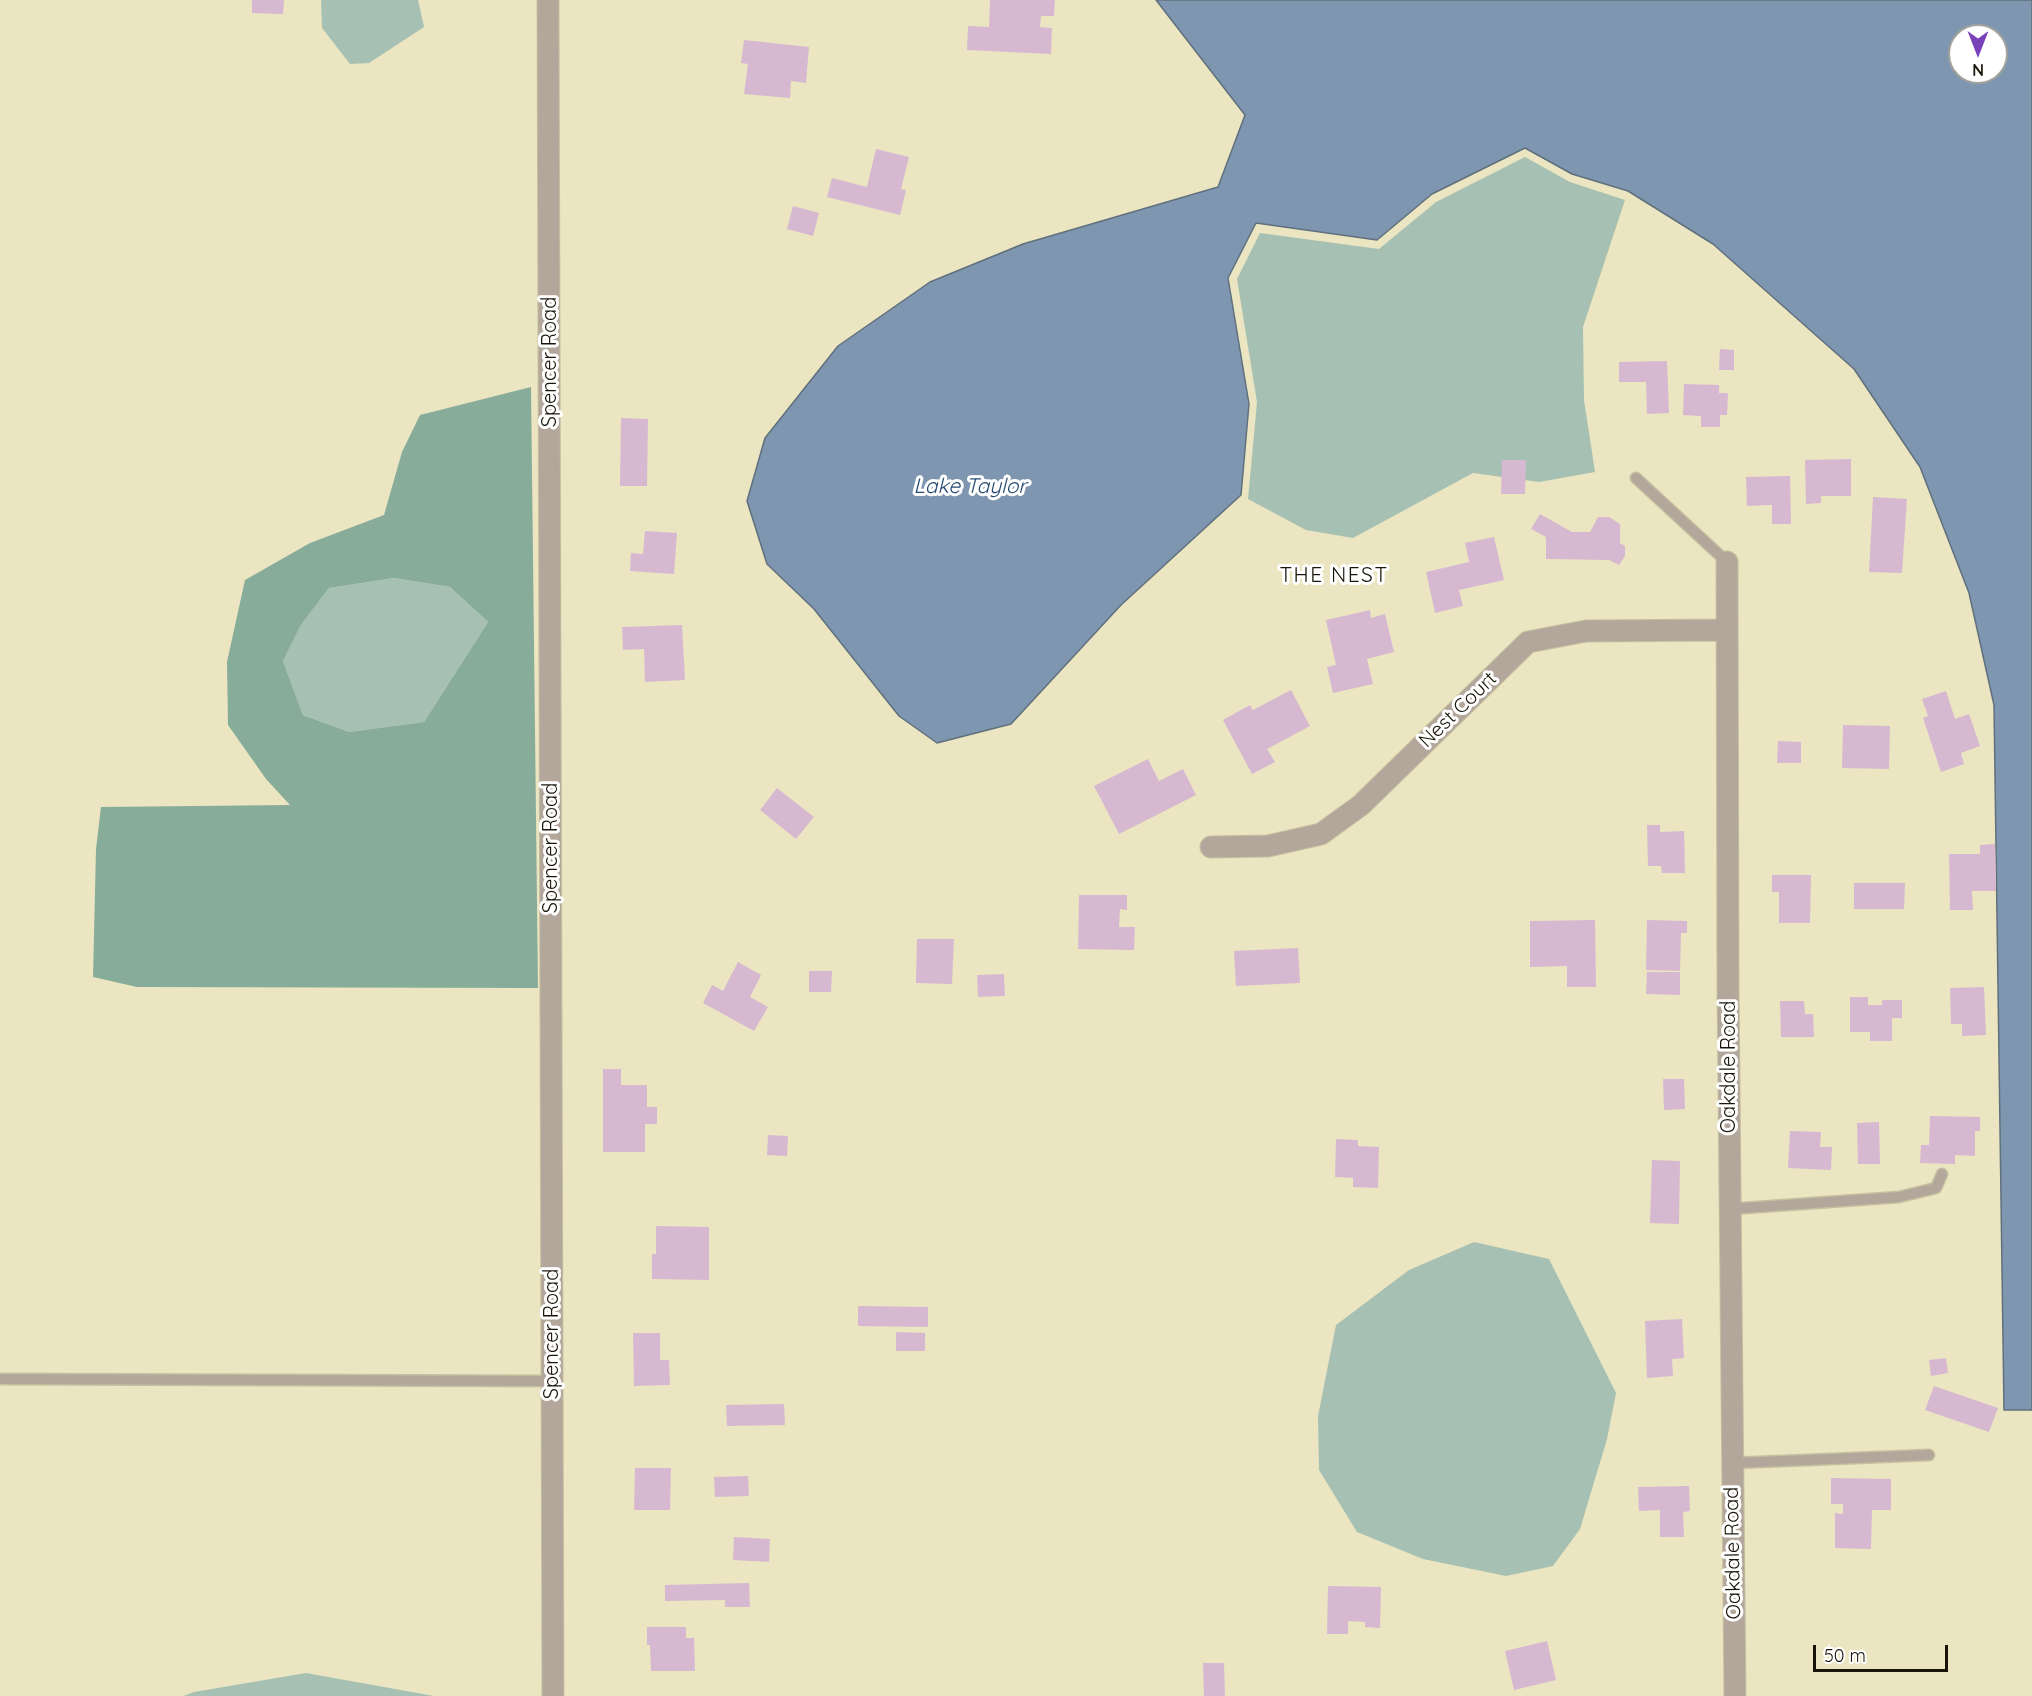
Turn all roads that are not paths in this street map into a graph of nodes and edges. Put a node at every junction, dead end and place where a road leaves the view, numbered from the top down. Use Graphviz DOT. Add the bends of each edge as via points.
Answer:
graph roads {
  1 [pos="548,0"];
  2 [pos="1636,478"];
  3 [pos="1727,562"];
  4 [pos="1726,630"];
  5 [pos="1211,847"];
  6 [pos="1942,1174"];
  7 [pos="1730,1209"];
  8 [pos="0,1379"];
  9 [pos="552,1381"];
  10 [pos="1929,1455"];
  11 [pos="1732,1463"];
  12 [pos="553,1696"];
  13 [pos="1735,1696"];
  1 -- 9 [label="street, Spencer Road"];
  2 -- 3 [label="lane, Oakdale Road"];
  3 -- 4 [label="street, Oakdale Road"];
  4 -- 5 [label="street, Nest Court" via="1586,631 1528,642 1361,805 1321,834 1268,846"];
  4 -- 7 [label="street, Oakdale Road"];
  6 -- 7 [label="lane" via="1936,1188 1899,1197"];
  7 -- 11 [label="street, Oakdale Road"];
  8 -- 9 [label="lane"];
  9 -- 12 [label="street, Spencer Road"];
  10 -- 11 [label="lane"];
  11 -- 13 [label="street, Oakdale Road"];
}
